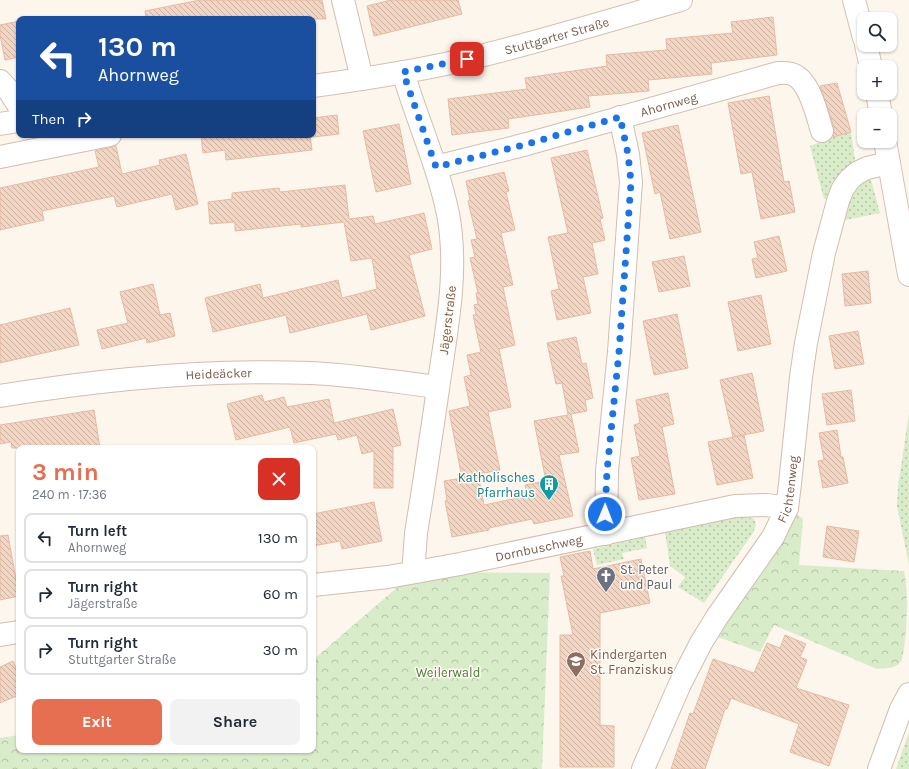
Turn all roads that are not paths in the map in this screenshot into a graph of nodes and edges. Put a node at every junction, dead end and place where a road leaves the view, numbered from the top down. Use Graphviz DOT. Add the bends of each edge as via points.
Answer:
graph roads {
  1 [pos="342,0"];
  2 [pos="681,0"];
  3 [pos="854,0"];
  4 [pos="857,12"];
  5 [pos="403,72"];
  6 [pos="362,79"];
  7 [pos="0,81"];
  8 [pos="316,86"];
  9 [pos="16,101"];
  10 [pos="620,117"];
  11 [pos="16,121"];
  12 [pos="0,124"];
  13 [pos="822,131"];
  14 [pos="95,138"];
  15 [pos="886,148"];
  16 [pos="0,157"];
  17 [pos="889,163"];
  18 [pos="436,167"];
  19 [pos="909,275"];
  20 [pos="438,387"];
  21 [pos="0,396"];
  22 [pos="786,508"];
  23 [pos="606,534"];
  24 [pos="415,572"];
  25 [pos="316,585"];
  26 [pos="16,632"];
  27 [pos="0,635"];
  28 [pos="909,694"];
  29 [pos="643,769"];
  30 [pos="880,769"];
  1 -- 6 [label="street"];
  2 -- 5 [label="street, Stuttgarter Straße" via="527,44"];
  3 -- 4 [label="street"];
  5 -- 6 [label="street, Stuttgarter Straße"];
  5 -- 18 [label="street, Jägerstraße"];
  6 -- 8 [label="street, Stuttgarter Straße"];
  7 -- 9 [label="street"];
  10 -- 13 [label="street, Ahornweg" via="788,72 802,81 814,105"];
  10 -- 18 [label="street, Ahornweg"];
  10 -- 23 [label="street" via="631,182 619,352 607,471"];
  11 -- 12 [label="street"];
  14 -- 16 [label="street"];
  15 -- 17 [label="street"];
  17 -- 19 [label="street"];
  17 -- 22 [label="street, Fichtenweg" via="857,173 842,188 838,201 812,311 801,377"];
  18 -- 20 [label="street, Jägerstraße" via="448,214 452,258 450,299"];
  20 -- 21 [label="street, Heideäcker" via="338,375 237,372 111,380"];
  20 -- 24 [label="street, Jägerstraße" via="416,533"];
  22 -- 23 [label="street, Dornbuschweg" via="767,505 735,506"];
  22 -- 29 [label="street, Fichtenweg" via="773,537 701,643"];
  23 -- 24 [label="street, Dornbuschweg"];
  24 -- 25 [label="street, Dornbuschweg"];
  26 -- 27 [label="street"];
  28 -- 30 [label="street" via="901,709"];
}
